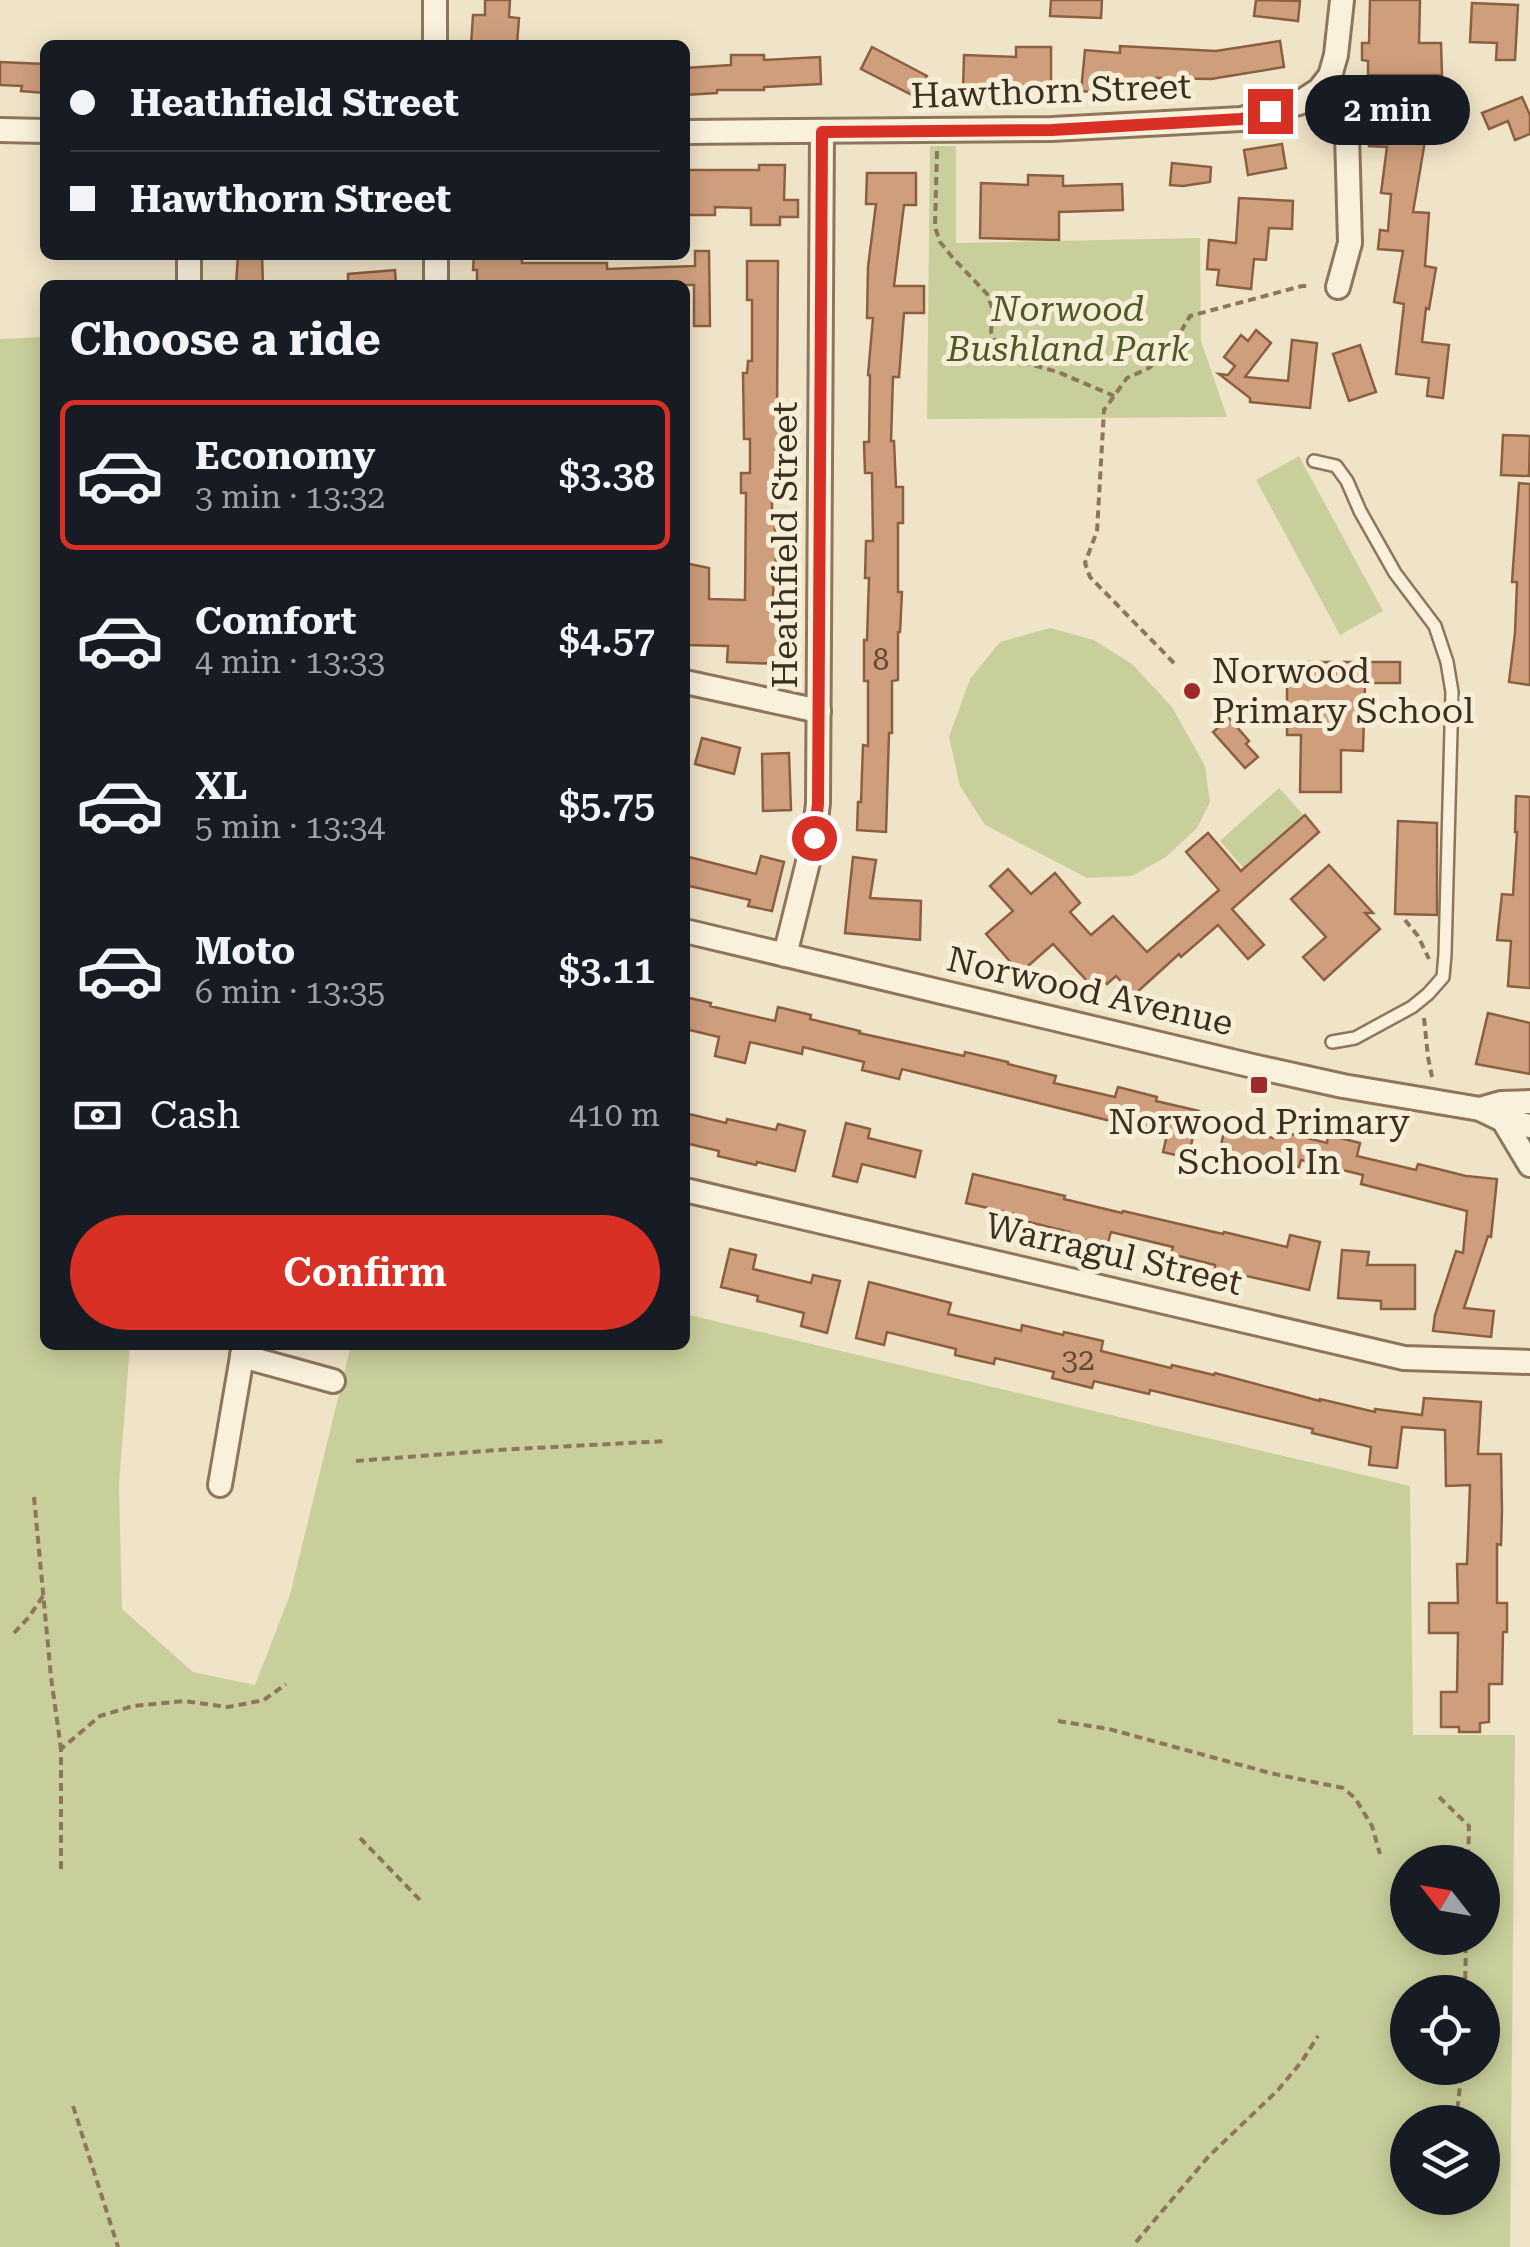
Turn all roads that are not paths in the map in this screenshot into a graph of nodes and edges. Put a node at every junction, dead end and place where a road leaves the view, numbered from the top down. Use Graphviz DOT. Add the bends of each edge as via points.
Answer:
graph roads {
  1 [pos="435,0"];
  2 [pos="1342,0"];
  3 [pos="435,40"];
  4 [pos="1319,90"];
  5 [pos="0,130"];
  6 [pos="40,131"];
  7 [pos="690,132"];
  8 [pos="822,132"];
  9 [pos="1338,287"];
  10 [pos="1314,461"];
  11 [pos="690,683"];
  12 [pos="819,712"];
  13 [pos="690,932"];
  14 [pos="785,954"];
  15 [pos="1332,1042"];
  16 [pos="1530,1102"];
  17 [pos="1480,1109"];
  18 [pos="1504,1120"];
  19 [pos="1530,1126"];
  20 [pos="1530,1165"];
  21 [pos="690,1191"];
  22 [pos="243,1350"];
  23 [pos="1530,1362"];
  24 [pos="333,1381"];
  25 [pos="220,1484"];
  1 -- 3 [label="street"];
  2 -- 4 [label="street" via="1336,55"];
  4 -- 8 [label="street, Hawthorn Street" via="1299,103 1241,119 1052,130"];
  4 -- 9 [label="street" via="1347,134 1350,243"];
  5 -- 6 [label="street"];
  7 -- 8 [label="street, Hawthorn Street"];
  8 -- 12 [label="street, Heathfield Street"];
  10 -- 15 [label="lane" via="1336,466 1347,481 1395,573 1435,626 1452,692 1442,977 1412,1006 1355,1038"];
  11 -- 12 [label="street"];
  12 -- 14 [label="street, Heathfield Street" via="814,838"];
  13 -- 14 [label="street, Norwood Avenue"];
  14 -- 17 [label="street, Norwood Avenue" via="1257,1067"];
  16 -- 17 [label="street, Norwood Avenue"];
  17 -- 18 [label="street, Norwood Avenue"];
  18 -- 19 [label="street, Norwood Avenue"];
  18 -- 20 [label="street"];
  21 -- 23 [label="street, Warragul Street" via="1404,1358"];
  22 -- 24 [label="street"];
  22 -- 25 [label="street"];
}
